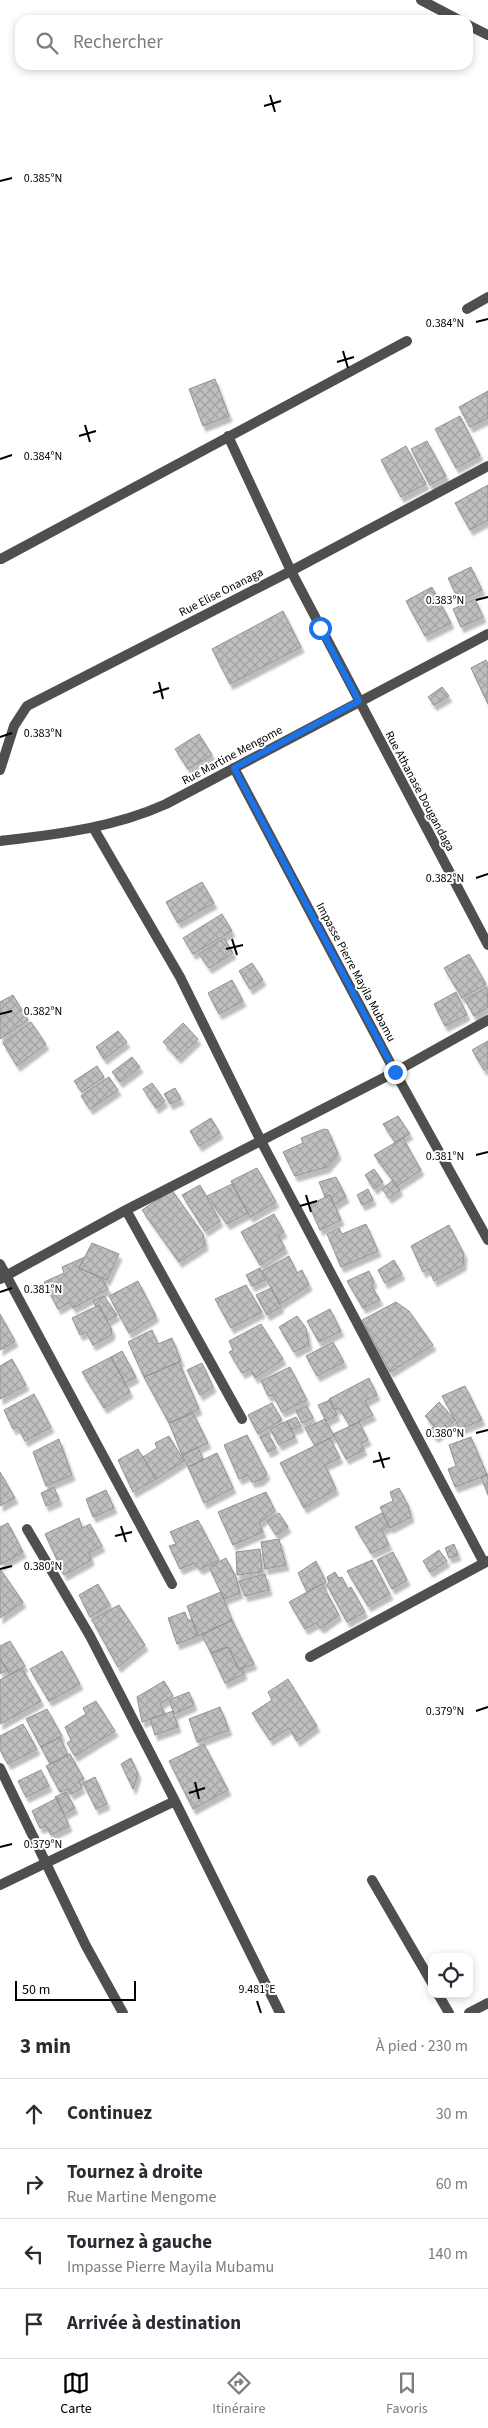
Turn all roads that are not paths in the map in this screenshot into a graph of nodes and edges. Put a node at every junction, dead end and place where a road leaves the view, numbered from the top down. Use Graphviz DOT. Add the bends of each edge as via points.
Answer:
graph roads {
  1 [pos="421,0"];
  2 [pos="450,15"];
  3 [pos="473,27"];
  4 [pos="488,35"];
  5 [pos="488,297"];
  6 [pos="467,309"];
  7 [pos="407,341"];
  8 [pos="228,436"];
  9 [pos="488,466"];
  10 [pos="2,559"];
  11 [pos="291,571"];
  12 [pos="488,634"];
  13 [pos="359,701"];
  14 [pos="234,768"];
  15 [pos="0,770"];
  16 [pos="94,828"];
  17 [pos="0,841"];
  18 [pos="488,945"];
  19 [pos="488,1020"];
  20 [pos="395,1072"];
  21 [pos="261,1142"];
  22 [pos="126,1210"];
  23 [pos="488,1240"];
  24 [pos="0,1264"];
  25 [pos="3,1277"];
  26 [pos="242,1420"];
  27 [pos="27,1529"];
  28 [pos="486,1562"];
  29 [pos="172,1584"];
  30 [pos="310,1657"];
  31 [pos="0,1768"];
  32 [pos="176,1801"];
  33 [pos="48,1862"];
  34 [pos="372,1880"];
  35 [pos="0,1885"];
  36 [pos="428,1976"];
  37 [pos="441,1998"];
  38 [pos="488,2003"];
  39 [pos="123,2013"];
  40 [pos="280,2013"];
  41 [pos="450,2013"];
  42 [pos="469,2013"];
  1 -- 2 [label="street"];
  3 -- 4 [label="street"];
  5 -- 6 [label="street"];
  7 -- 8 [label="street"];
  8 -- 10 [label="street"];
  8 -- 11 [label="street, Rue Athanase Dougandaga"];
  9 -- 11 [label="street, Rue Elise Onanaga"];
  11 -- 13 [label="street, Rue Athanase Dougandaga"];
  11 -- 15 [label="street, Rue Elise Onanaga" via="27,706 14,726"];
  12 -- 13 [label="street, Rue Martine Mengome"];
  13 -- 14 [label="street, Rue Martine Mengome"];
  13 -- 18 [label="street, Rue Athanase Dougandaga"];
  14 -- 16 [label="street, Rue Martine Mengome" via="140,816"];
  14 -- 20 [label="street, Impasse Pierre Mayila Mubamu"];
  16 -- 17 [label="street, Rue Martine Mengome"];
  16 -- 21 [label="street" via="180,977"];
  19 -- 20 [label="street"];
  20 -- 21 [label="street"];
  20 -- 23 [label="street, Impasse Pierre Mayila Mubamu"];
  21 -- 22 [label="street"];
  21 -- 28 [label="street"];
  22 -- 25 [label="street"];
  22 -- 26 [label="street"];
  24 -- 25 [label="street"];
  25 -- 29 [label="street"];
  27 -- 32 [label="street" via="90,1636"];
  28 -- 30 [label="street"];
  31 -- 33 [label="street"];
  32 -- 33 [label="street"];
  32 -- 40 [label="street"];
  33 -- 35 [label="street"];
  33 -- 39 [label="street" via="86,1946"];
  34 -- 36 [label="street"];
  37 -- 41 [label="street"];
  38 -- 42 [label="street"];
}
